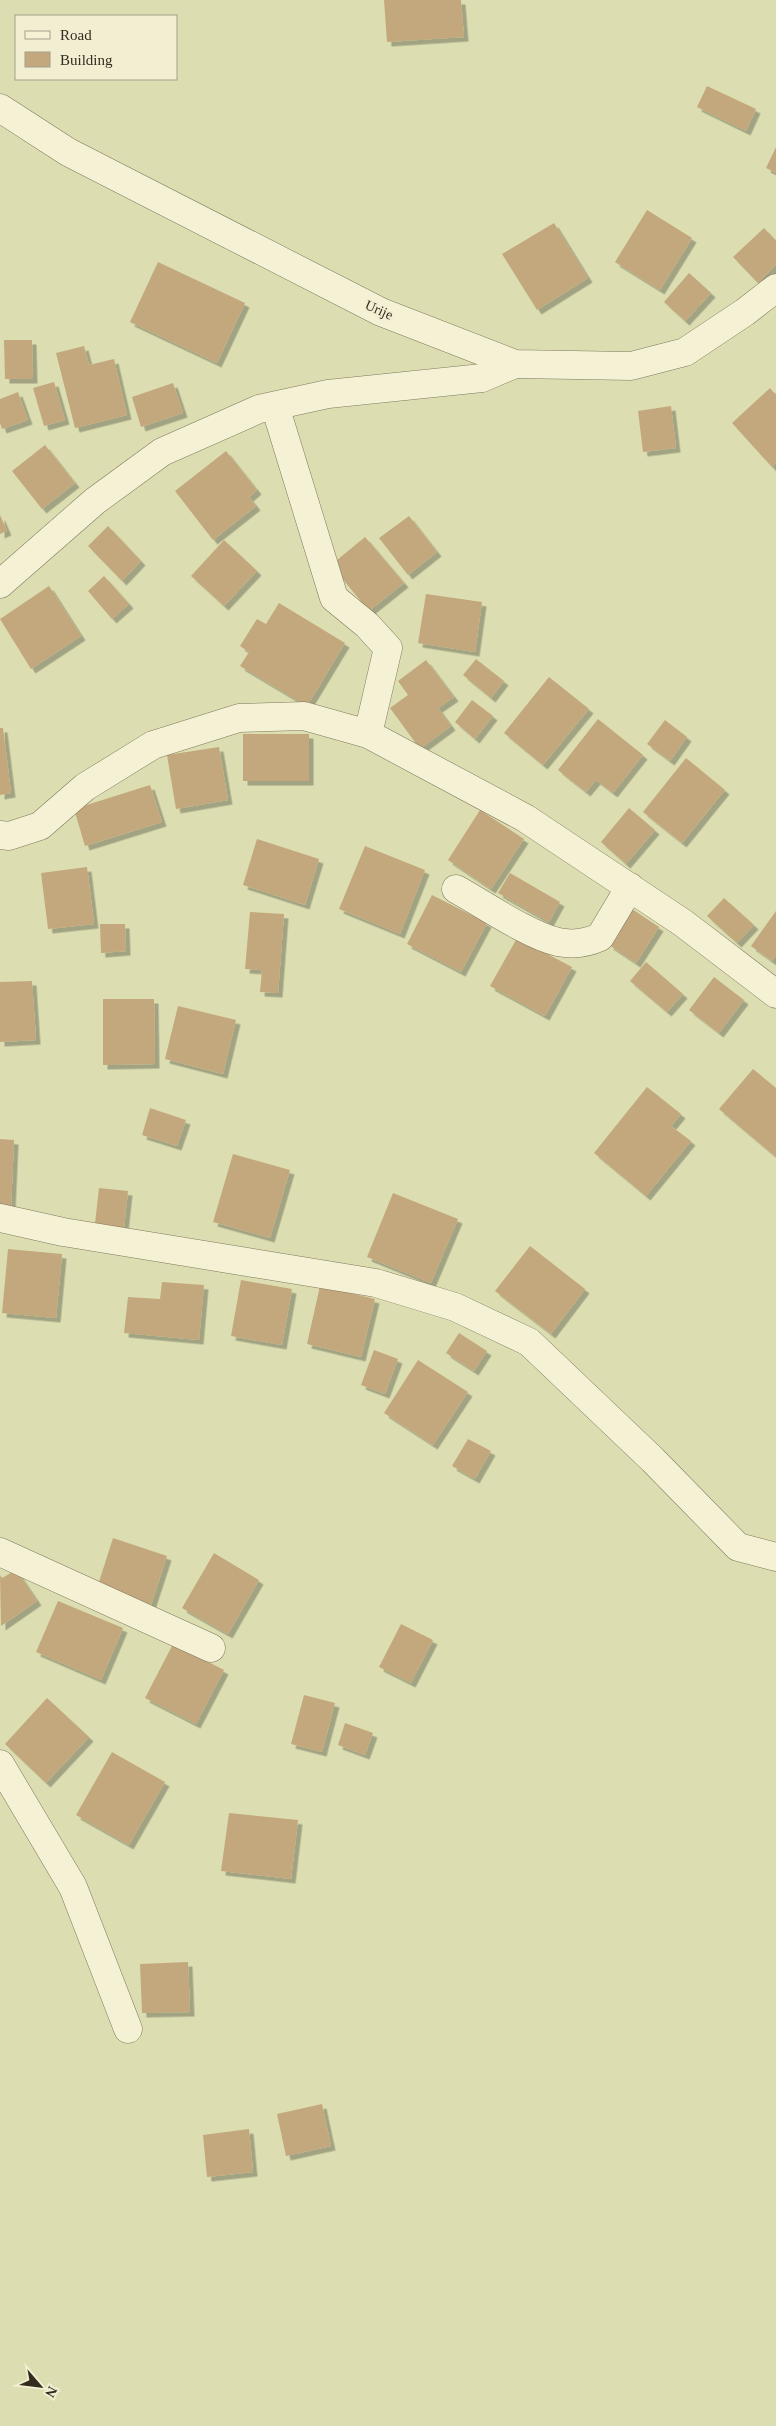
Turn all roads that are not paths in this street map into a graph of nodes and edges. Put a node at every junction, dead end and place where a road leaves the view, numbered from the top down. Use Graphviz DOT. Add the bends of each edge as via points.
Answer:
graph roads {
  1 [pos="0,108"];
  2 [pos="776,288"];
  3 [pos="514,364"];
  4 [pos="275,406"];
  5 [pos="0,584"];
  6 [pos="368,734"];
  7 [pos="0,836"];
  8 [pos="630,887"];
  9 [pos="456,889"];
  10 [pos="776,994"];
  11 [pos="0,1218"];
  12 [pos="0,1552"];
  13 [pos="776,1557"];
  14 [pos="211,1648"];
  15 [pos="0,1764"];
  16 [pos="128,2029"];
  1 -- 3 [label="street, Urije" via="68,152 381,312"];
  2 -- 3 [label="street, Urije" via="685,352 631,366"];
  3 -- 4 [label="street" via="482,378 328,394"];
  4 -- 5 [label="street" via="259,409 162,452 95,501"];
  4 -- 6 [label="street" via="334,598 367,625 388,648"];
  6 -- 7 [label="street" via="304,716 239,718 153,745 85,787 40,826"];
  6 -- 8 [label="street" via="525,818"];
  8 -- 9 [label="street" via="600,937 575,944 541,936"];
  8 -- 10 [label="street"];
  11 -- 13 [label="street" via="72,1234 376,1283 455,1307 529,1342 653,1460 738,1547"];
  12 -- 14 [label="street"];
  15 -- 16 [label="street" via="73,1887"];
}
